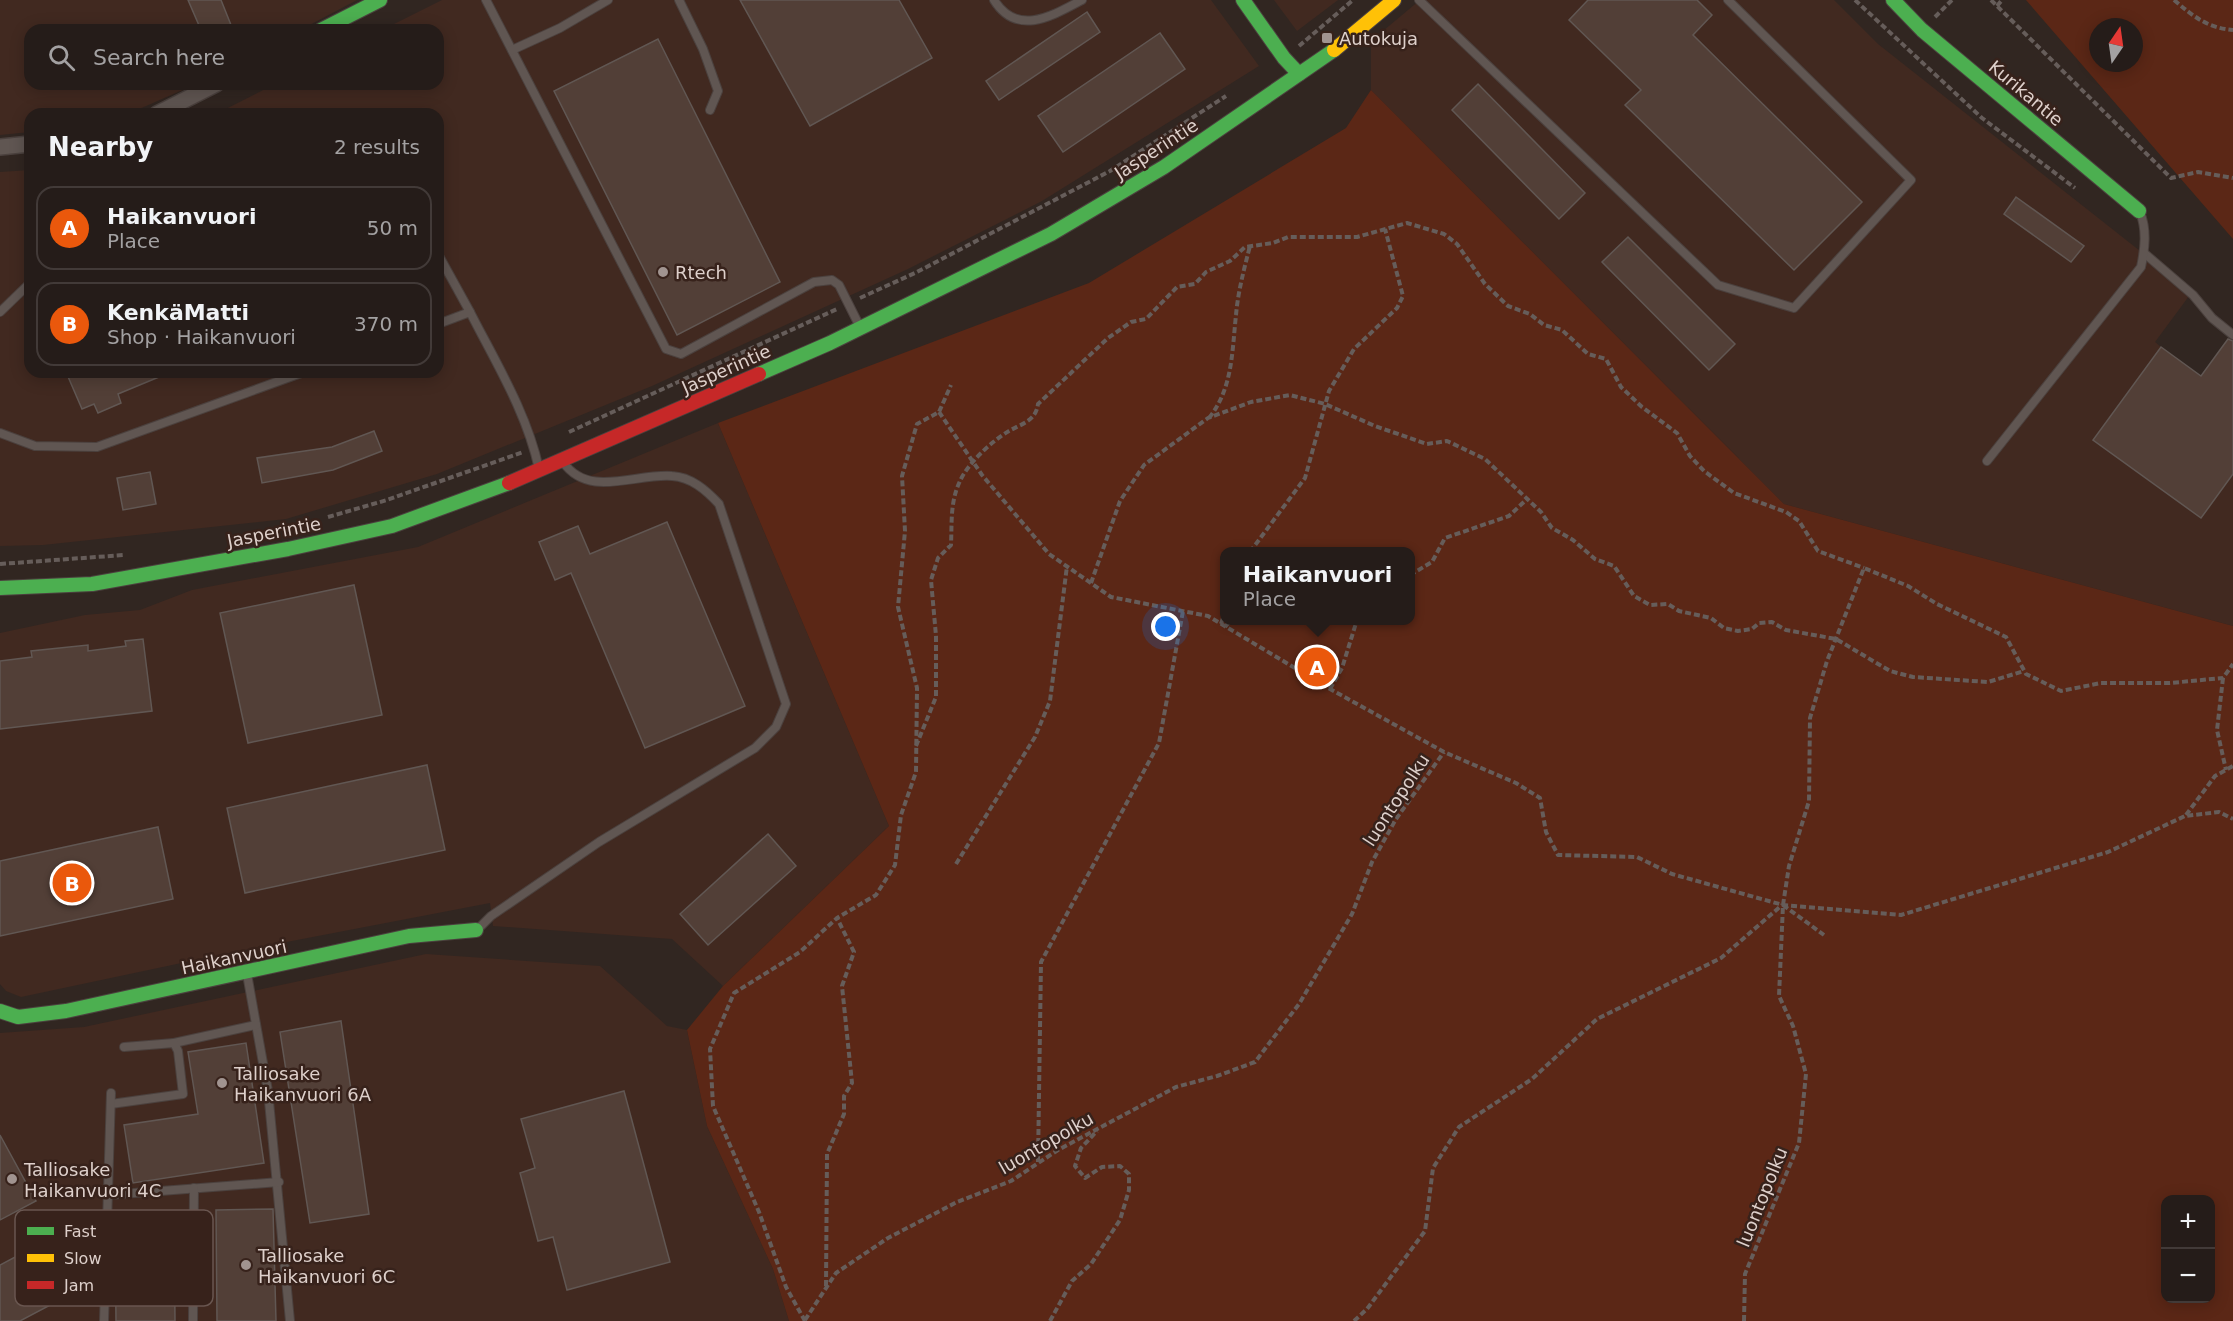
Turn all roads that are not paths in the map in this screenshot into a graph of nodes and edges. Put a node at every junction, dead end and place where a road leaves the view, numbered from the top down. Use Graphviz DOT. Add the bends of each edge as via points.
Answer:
graph roads {
  1 [pos="380,0"];
  2 [pos="486,0"];
  3 [pos="608,0"];
  4 [pos="679,0"];
  5 [pos="994,0"];
  6 [pos="1082,0"];
  7 [pos="1243,0"];
  8 [pos="1394,0"];
  9 [pos="1419,0"];
  10 [pos="1728,0"];
  11 [pos="1893,0"];
  12 [pos="330,24"];
  13 [pos="512,50"];
  14 [pos="1299,74"];
  15 [pos="204,90"];
  16 [pos="169,108"];
  17 [pos="710,110"];
  18 [pos="24,145"];
  19 [pos="0,147"];
  20 [pos="2139,211"];
  21 [pos="2144,253"];
  22 [pos="444,265"];
  23 [pos="24,289"];
  24 [pos="0,312"];
  25 [pos="470,312"];
  26 [pos="444,322"];
  27 [pos="861,328"];
  28 [pos="2233,335"];
  29 [pos="287,378"];
  30 [pos="0,432"];
  31 [pos="562,461"];
  32 [pos="1987,461"];
  33 [pos="539,469"];
  34 [pos="0,588"];
  35 [pos="476,930"];
  36 [pos="247,973"];
  37 [pos="0,1011"];
  38 [pos="256,1026"];
  39 [pos="174,1043"];
  40 [pos="124,1047"];
  41 [pos="111,1093"];
  42 [pos="111,1104"];
  43 [pos="279,1182"];
  44 [pos="194,1188"];
  45 [pos="108,1195"];
  46 [pos="108,1210"];
  47 [pos="194,1210"];
  48 [pos="104,1306"];
  49 [pos="193,1306"];
  50 [pos="104,1321"];
  51 [pos="193,1321"];
  52 [pos="291,1321"];
  1 -- 12 [label="main road" via="354,9"];
  2 -- 13 [label="lane"];
  3 -- 13 [label="lane"];
  4 -- 17 [label="lane" via="718,91"];
  5 -- 6 [label="lane" via="1014,19 1027,23 1049,18"];
  7 -- 14 [label="main road"];
  8 -- 14 [label="main road, Jasperintie"];
  9 -- 10 [label="lane" via="1718,285 1794,308 1911,180"];
  11 -- 20 [label="main road, Kurikantie" via="1922,30"];
  13 -- 27 [label="lane" via="666,349 681,354 814,282 832,280 839,285"];
  14 -- 27 [label="main road, Jasperintie" via="1164,167 1051,234"];
  15 -- 16 [label="street"];
  18 -- 19 [label="street"];
  20 -- 21 [label="lane" via="2144,224"];
  21 -- 28 [label="lane"];
  21 -- 32 [label="lane" via="2141,267"];
  22 -- 25 [label="lane"];
  23 -- 24 [label="lane"];
  25 -- 26 [label="lane"];
  25 -- 33 [label="lane" via="516,402 535,448"];
  27 -- 31 [label="main road, Jasperintie"];
  29 -- 30 [label="lane" via="97,447 35,446"];
  31 -- 33 [label="main road, Jasperintie"];
  31 -- 35 [label="lane" via="570,473 596,483 672,476 693,481 719,504 786,704 776,727 755,748 599,842"];
  33 -- 34 [label="main road, Jasperintie" via="496,489 392,526 288,549 92,584"];
  35 -- 36 [label="main road, Haikanvuori" via="409,936"];
  36 -- 37 [label="main road, Haikanvuori" via="66,1011 18,1017"];
  36 -- 38 [label="lane"];
  38 -- 39 [label="lane"];
  38 -- 43 [label="lane"];
  39 -- 40 [label="lane"];
  39 -- 42 [label="lane" via="183,1094"];
  41 -- 42 [label="lane"];
  42 -- 45 [label="lane"];
  43 -- 44 [label="lane"];
  43 -- 52 [label="lane"];
  44 -- 45 [label="lane"];
  44 -- 47 [label="lane"];
  45 -- 46 [label="lane"];
  48 -- 50 [label="lane"];
  49 -- 51 [label="lane"];
}
